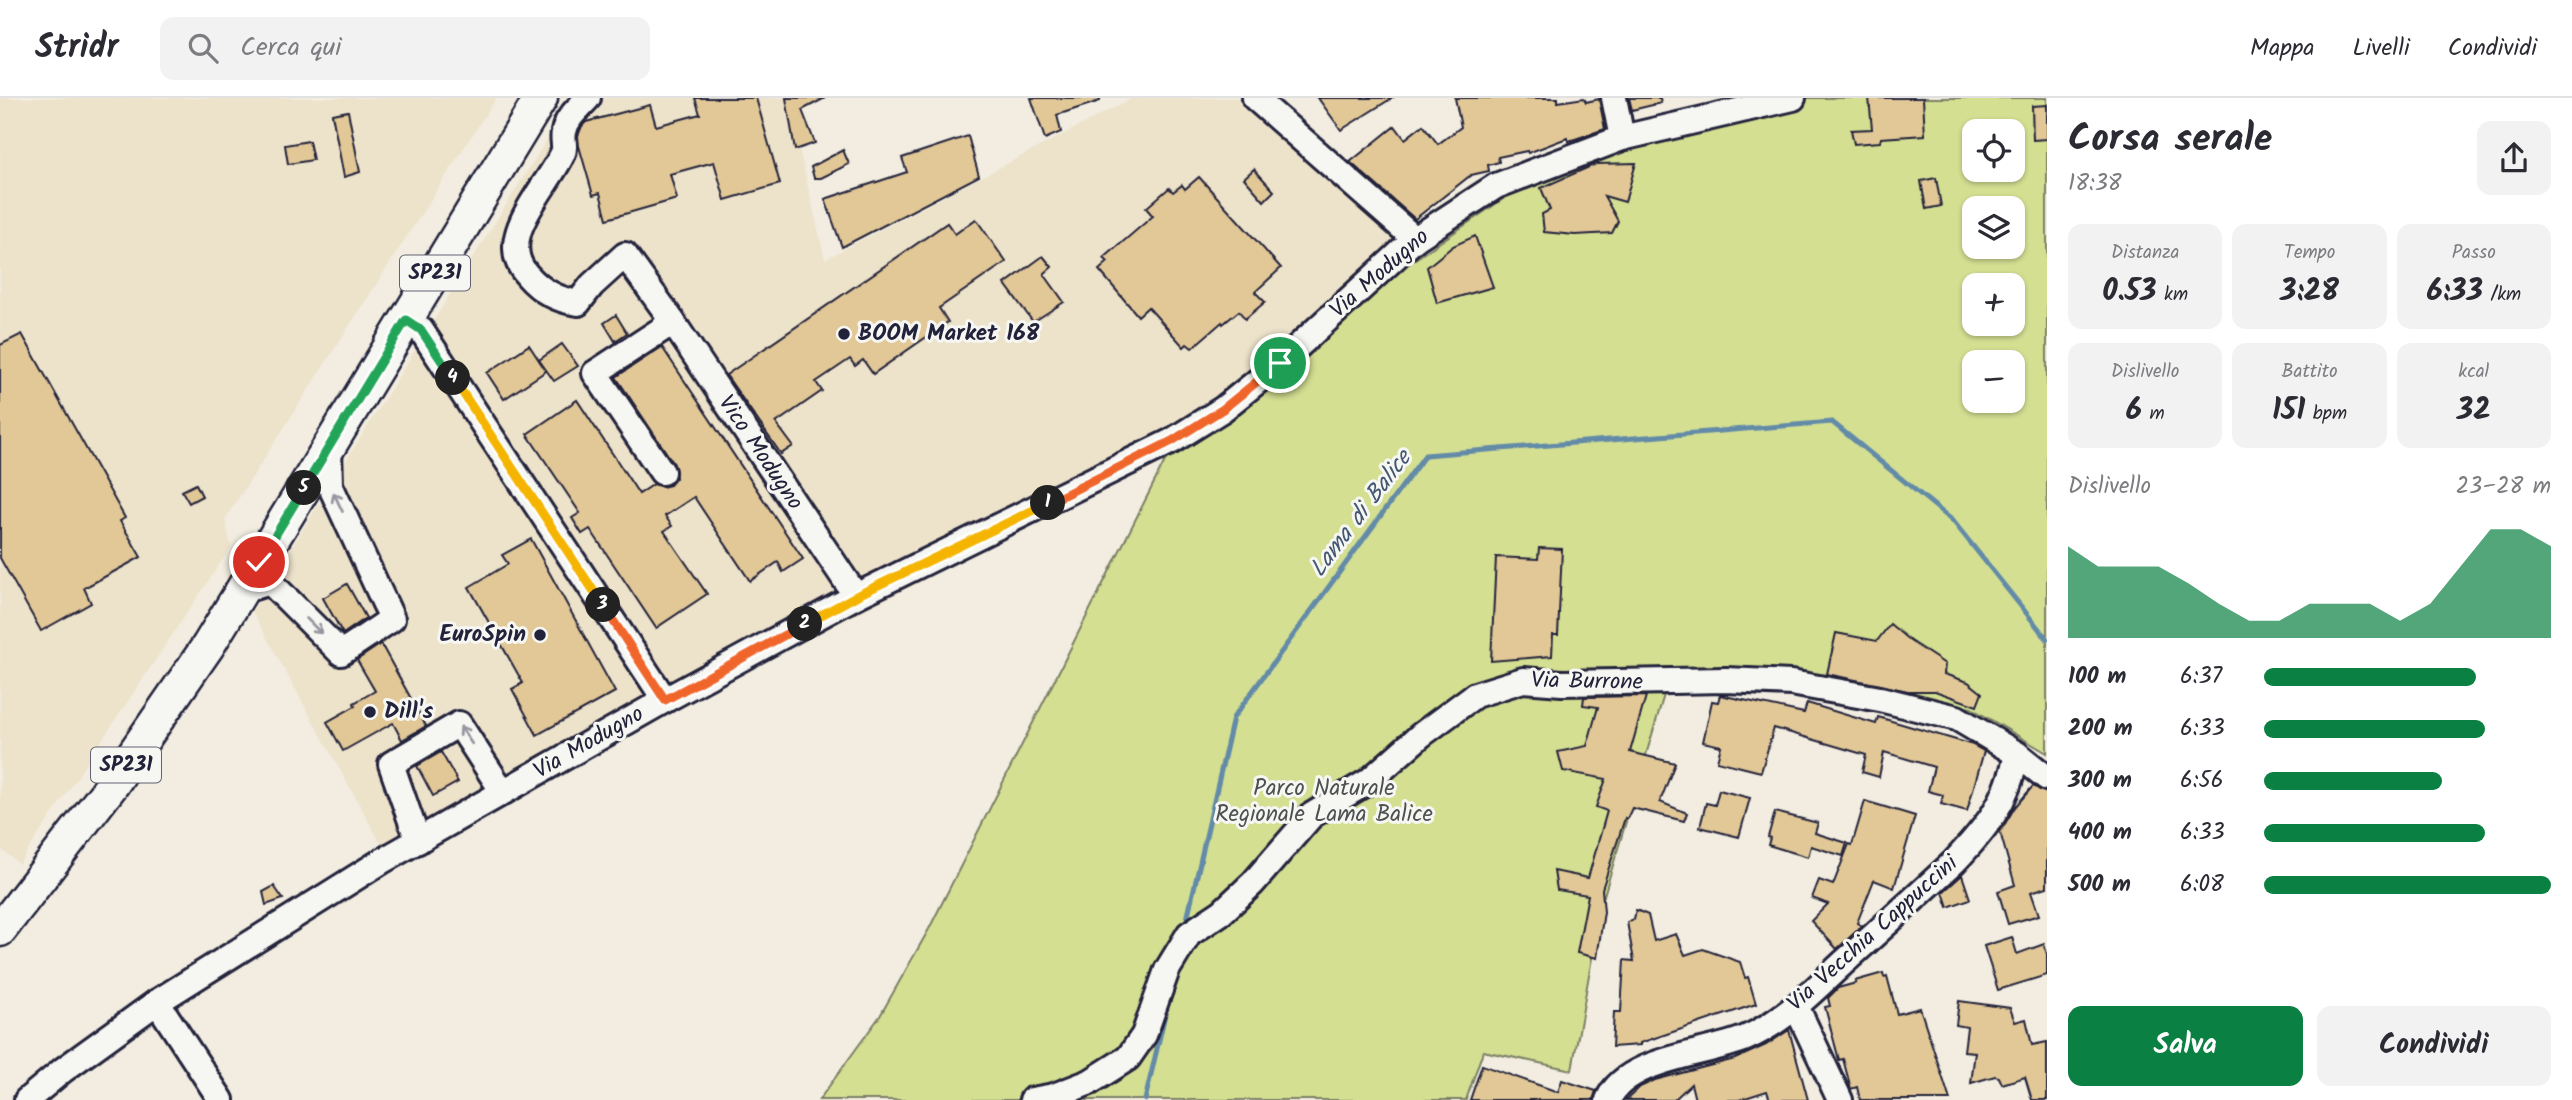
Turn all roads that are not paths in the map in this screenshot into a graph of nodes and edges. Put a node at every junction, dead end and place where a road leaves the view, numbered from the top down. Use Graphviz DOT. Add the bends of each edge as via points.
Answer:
graph roads {
  1 [pos="541,98"];
  2 [pos="588,98"];
  3 [pos="1255,98"];
  4 [pos="1614,98"];
  5 [pos="1793,98"];
  6 [pos="1721,106"];
  7 [pos="1622,138"];
  8 [pos="1415,239"];
  9 [pos="669,316"];
  10 [pos="406,320"];
  11 [pos="329,447"];
  12 [pos="662,472"];
  13 [pos="241,591"];
  14 [pos="856,596"];
  15 [pos="665,700"];
  16 [pos="2017,754"];
  17 [pos="2047,778"];
  18 [pos="503,792"];
  19 [pos="418,841"];
  20 [pos="0,930"];
  21 [pos="157,1002"];
  22 [pos="1796,1006"];
  23 [pos="27,1100"];
  24 [pos="221,1100"];
  25 [pos="1032,1100"];
  26 [pos="1608,1100"];
  27 [pos="1840,1100"];
  1 -- 10 [label="main road, SP231"];
  2 -- 9 [label="street, Vico Modugno" via="572,114 564,131 564,151 517,231 514,250 522,270 539,288 578,303 625,255"];
  3 -- 8 [label="street"];
  4 -- 7 [label="street"];
  5 -- 6 [label="street, Via Modugno"];
  6 -- 7 [label="street, Via Modugno"];
  7 -- 8 [label="street, Via Modugno" via="1496,186"];
  8 -- 14 [label="street, Via Modugno" via="1223,409 1172,441"];
  9 -- 12 [label="street" via="595,373"];
  9 -- 14 [label="street, Vico Modugno"];
  10 -- 11 [label="main road, SP231"];
  10 -- 15 [label="street" via="421,330"];
  11 -- 13 [label="main road, SP231"];
  13 -- 11 [label="street, one-way" via="270,582 341,653 392,619 330,485"];
  13 -- 20 [label="main road, SP231" via="136,751"];
  14 -- 15 [label="street, Via Modugno"];
  15 -- 18 [label="street, Via Modugno"];
  16 -- 17 [label="street, Via Burrone"];
  16 -- 22 [label="street, Via Vecchia Cappuccini" via="2012,780 1997,811 1975,839"];
  16 -- 25 [label="street, Via Burrone" via="1957,718 1791,683 1523,681 1475,695 1369,781 1312,816 1253,883 1189,934 1167,970 1144,1035 1128,1058 1090,1082"];
  18 -- 19 [label="street, Via Modugno"];
  18 -- 19 [label="street, one-way" via="459,724 391,764"];
  19 -- 21 [label="street, Via Modugno"];
  21 -- 23 [label="street, Via Modugno"];
  21 -- 24 [label="street"];
  22 -- 26 [label="street, Via Vecchia Cappuccini" via="1747,1037 1639,1072 1621,1082"];
  22 -- 27 [label="street"];
}
